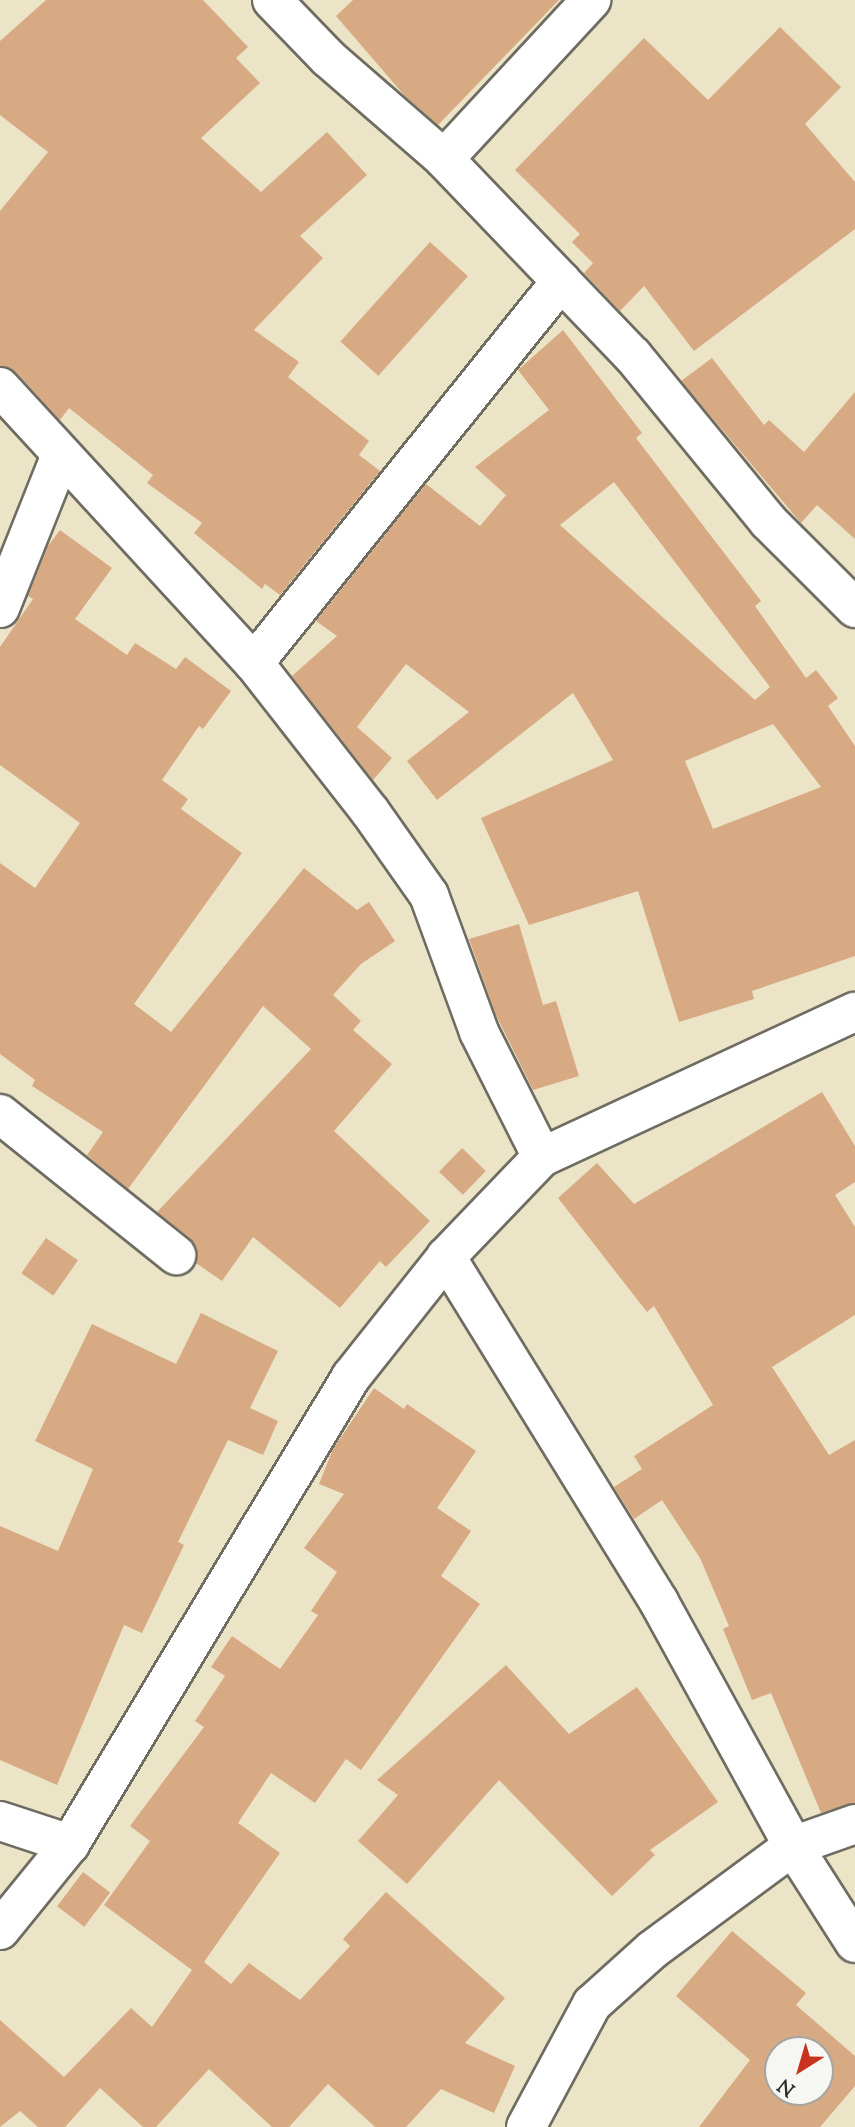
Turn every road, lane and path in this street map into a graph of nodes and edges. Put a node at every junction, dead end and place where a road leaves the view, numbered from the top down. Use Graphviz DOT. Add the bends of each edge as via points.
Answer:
graph roads {
  1 [pos="272,0"];
  2 [pos="591,0"];
  3 [pos="444,159"];
  4 [pos="561,281"];
  5 [pos="0,387"];
  6 [pos="61,455"];
  7 [pos="0,608"];
  8 [pos="855,608"];
  9 [pos="254,663"];
  10 [pos="850,1024"];
  11 [pos="0,1114"];
  12 [pos="542,1157"];
  13 [pos="176,1255"];
  14 [pos="446,1257"];
  15 [pos="0,1821"];
  16 [pos="855,1824"];
  17 [pos="70,1844"];
  18 [pos="793,1846"];
  19 [pos="0,1930"];
  20 [pos="855,1943"];
  21 [pos="526,2127"];
  1 -- 3 [label="street" via="328,58"];
  2 -- 3 [label="street"];
  3 -- 4 [label="street"];
  4 -- 8 [label="street" via="633,356 768,521"];
  4 -- 9 [label="street"];
  5 -- 6 [label="street"];
  6 -- 7 [label="street"];
  6 -- 9 [label="street"];
  9 -- 12 [label="street" via="429,895 479,1032"];
  10 -- 12 [label="street"];
  11 -- 13 [label="street"];
  12 -- 14 [label="street"];
  14 -- 17 [label="street" via="351,1377"];
  14 -- 18 [label="street" via="659,1602"];
  15 -- 17 [label="street"];
  16 -- 18 [label="street"];
  17 -- 19 [label="street"];
  18 -- 20 [label="street"];
  18 -- 21 [label="street" via="652,1950 592,2004"];
}
